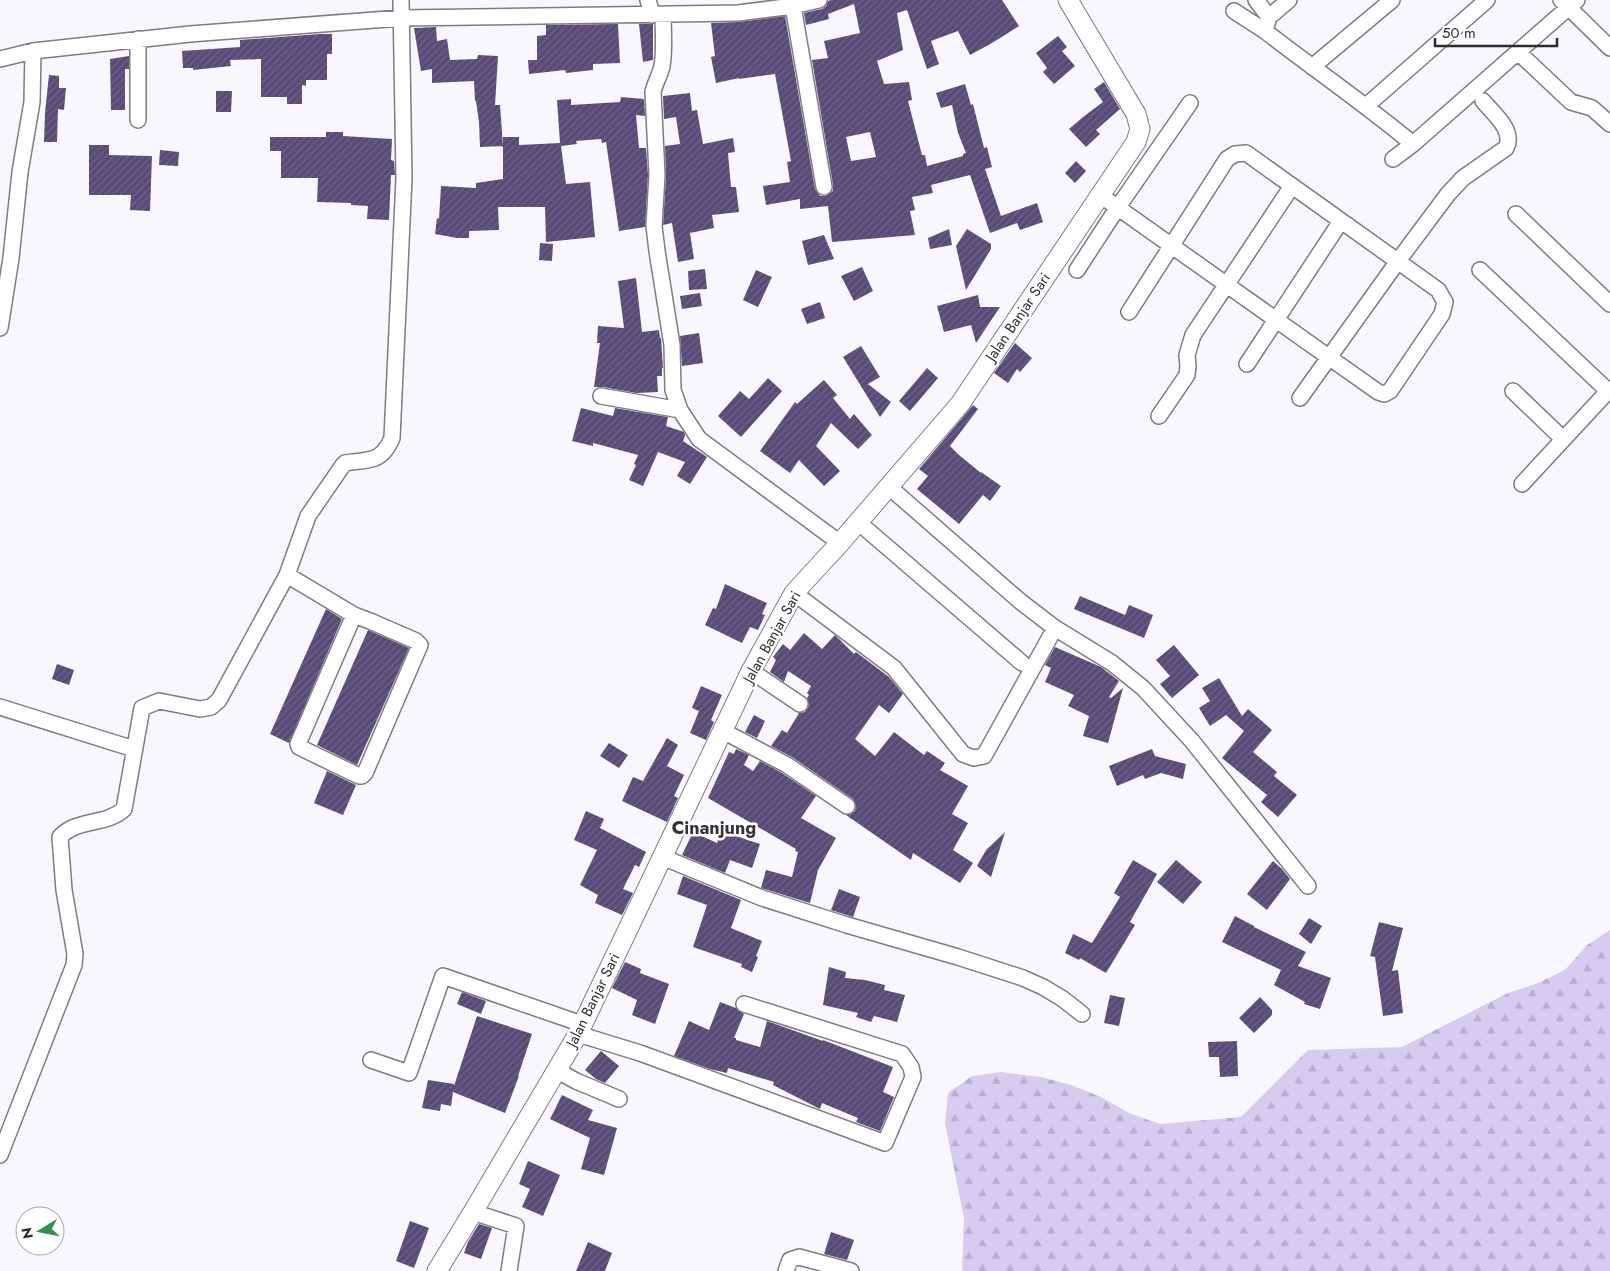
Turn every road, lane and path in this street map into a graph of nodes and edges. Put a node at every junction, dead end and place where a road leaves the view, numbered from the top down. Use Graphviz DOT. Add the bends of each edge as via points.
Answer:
graph roads {
  1 [pos="401,0"];
  2 [pos="819,0"];
  3 [pos="1068,0"];
  4 [pos="1256,0"];
  5 [pos="1290,0"];
  6 [pos="1392,0"];
  7 [pos="1487,0"];
  8 [pos="1568,3"];
  9 [pos="793,6"];
  10 [pos="654,10"];
  11 [pos="1234,11"];
  12 [pos="400,18"];
  13 [pos="1267,24"];
  14 [pos="138,39"];
  15 [pos="1610,48"];
  16 [pos="33,51"];
  17 [pos="1518,52"];
  18 [pos="0,59"];
  19 [pos="1312,67"];
  20 [pos="1483,101"];
  21 [pos="1190,103"];
  22 [pos="1366,106"];
  23 [pos="138,120"];
  24 [pos="1610,124"];
  25 [pos="1412,144"];
  26 [pos="1393,159"];
  27 [pos="1292,186"];
  28 [pos="824,187"];
  29 [pos="1100,195"];
  30 [pos="1118,207"];
  31 [pos="1516,214"];
  32 [pos="1341,221"];
  33 [pos="1172,246"];
  34 [pos="1398,261"];
  35 [pos="1077,270"];
  36 [pos="1480,270"];
  37 [pos="1227,285"];
  38 [pos="1610,304"];
  39 [pos="1129,312"];
  40 [pos="1276,320"];
  41 [pos="0,328"];
  42 [pos="1329,357"];
  43 [pos="1247,364"];
  44 [pos="1513,390"];
  45 [pos="1609,390"];
  46 [pos="602,396"];
  47 [pos="1300,398"];
  48 [pos="680,410"];
  49 [pos="1159,416"];
  50 [pos="1563,439"];
  51 [pos="1522,484"];
  52 [pos="888,486"];
  53 [pos="858,522"];
  54 [pos="840,543"];
  55 [pos="287,575"];
  56 [pos="794,594"];
  57 [pos="354,615"];
  58 [pos="1055,628"];
  59 [pos="1022,662"];
  60 [pos="751,671"];
  61 [pos="800,704"];
  62 [pos="0,707"];
  63 [pos="722,731"];
  64 [pos="134,749"];
  65 [pos="847,806"];
  66 [pos="662,857"];
  67 [pos="1308,886"];
  68 [pos="744,1004"];
  69 [pos="1082,1014"];
  70 [pos="580,1029"];
  71 [pos="371,1060"];
  72 [pos="556,1070"];
  73 [pos="619,1099"];
  74 [pos="0,1155"];
  75 [pos="474,1212"];
  76 [pos="437,1271"];
  77 [pos="509,1271"];
  78 [pos="786,1271"];
  79 [pos="851,1271"];
  1 -- 12 [label="street"];
  2 -- 9 [label="street"];
  3 -- 29 [label="street, Jalan Banjar Sari" via="1136,114 1140,129 1136,142"];
  4 -- 13 [label="street"];
  5 -- 13 [label="street"];
  6 -- 19 [label="street"];
  7 -- 22 [label="street"];
  8 -- 15 [label="street"];
  8 -- 17 [label="street"];
  9 -- 10 [label="street" via="738,14"];
  9 -- 28 [label="street"];
  10 -- 12 [label="street"];
  10 -- 48 [label="street" via="663,57 653,92 657,175 654,226 672,345 673,390"];
  11 -- 13 [label="street"];
  12 -- 14 [label="street"];
  12 -- 55 [label="street" via="404,178 392,438 388,449 378,457 343,465 308,516"];
  13 -- 19 [label="street"];
  14 -- 16 [label="street"];
  14 -- 23 [label="street"];
  16 -- 18 [label="street"];
  16 -- 41 [label="street" via="32,102"];
  17 -- 24 [label="street" via="1570,102 1592,108"];
  17 -- 25 [label="street"];
  19 -- 22 [label="street"];
  20 -- 34 [label="street" via="1501,122 1509,143 1463,178"];
  21 -- 30 [label="street"];
  22 -- 25 [label="street"];
  25 -- 26 [label="street"];
  27 -- 32 [label="street"];
  27 -- 33 [label="street" via="1246,153 1235,154 1227,159"];
  27 -- 37 [label="street"];
  29 -- 30 [label="street"];
  29 -- 52 [label="street, Jalan Banjar Sari" via="960,404"];
  30 -- 33 [label="street"];
  30 -- 35 [label="street"];
  31 -- 38 [label="street"];
  32 -- 34 [label="street"];
  32 -- 40 [label="street"];
  33 -- 37 [label="street"];
  33 -- 39 [label="street"];
  34 -- 42 [label="street"];
  34 -- 42 [label="street" via="1438,290 1445,302 1442,314 1390,391 1378,392"];
  36 -- 45 [label="street"];
  37 -- 40 [label="street"];
  37 -- 49 [label="street" via="1193,335 1187,354 1187,375"];
  40 -- 42 [label="street"];
  40 -- 43 [label="street"];
  42 -- 47 [label="street"];
  44 -- 50 [label="street"];
  45 -- 50 [label="street"];
  46 -- 48 [label="street"];
  48 -- 54 [label="street" via="699,439"];
  50 -- 51 [label="street"];
  52 -- 53 [label="street, Jalan Banjar Sari"];
  52 -- 58 [label="street"];
  53 -- 54 [label="street, Jalan Banjar Sari"];
  53 -- 59 [label="street"];
  54 -- 56 [label="street, Jalan Banjar Sari"];
  55 -- 57 [label="street"];
  55 -- 64 [label="street" via="219,700 211,707 200,709 159,701 142,708"];
  56 -- 58 [label="street" via="894,668 964,754 974,758 984,756"];
  56 -- 60 [label="street, Jalan Banjar Sari"];
  57 -- 57 [label="street" via="298,744 362,776 420,645"];
  58 -- 67 [label="street" via="1112,663 1143,688 1192,741"];
  60 -- 61 [label="street"];
  60 -- 63 [label="street, Jalan Banjar Sari"];
  62 -- 64 [label="street"];
  63 -- 65 [label="street" via="787,765"];
  63 -- 66 [label="street, Jalan Banjar Sari"];
  64 -- 74 [label="street" via="124,809 116,816 74,826 60,837 74,965"];
  66 -- 69 [label="street" via="762,898 1023,978 1044,987"];
  66 -- 70 [label="street, Jalan Banjar Sari"];
  68 -- 70 [label="street" via="902,1054 911,1067 913,1078 885,1144"];
  70 -- 71 [label="street" via="443,976 409,1074"];
  70 -- 72 [label="street, Jalan Banjar Sari"];
  72 -- 73 [label="street"];
  72 -- 75 [label="street, Jalan Banjar Sari"];
  75 -- 76 [label="street, Jalan Banjar Sari"];
  75 -- 77 [label="street" via="516,1226"];
  78 -- 79 [label="street" via="790,1260 799,1257"];
}
